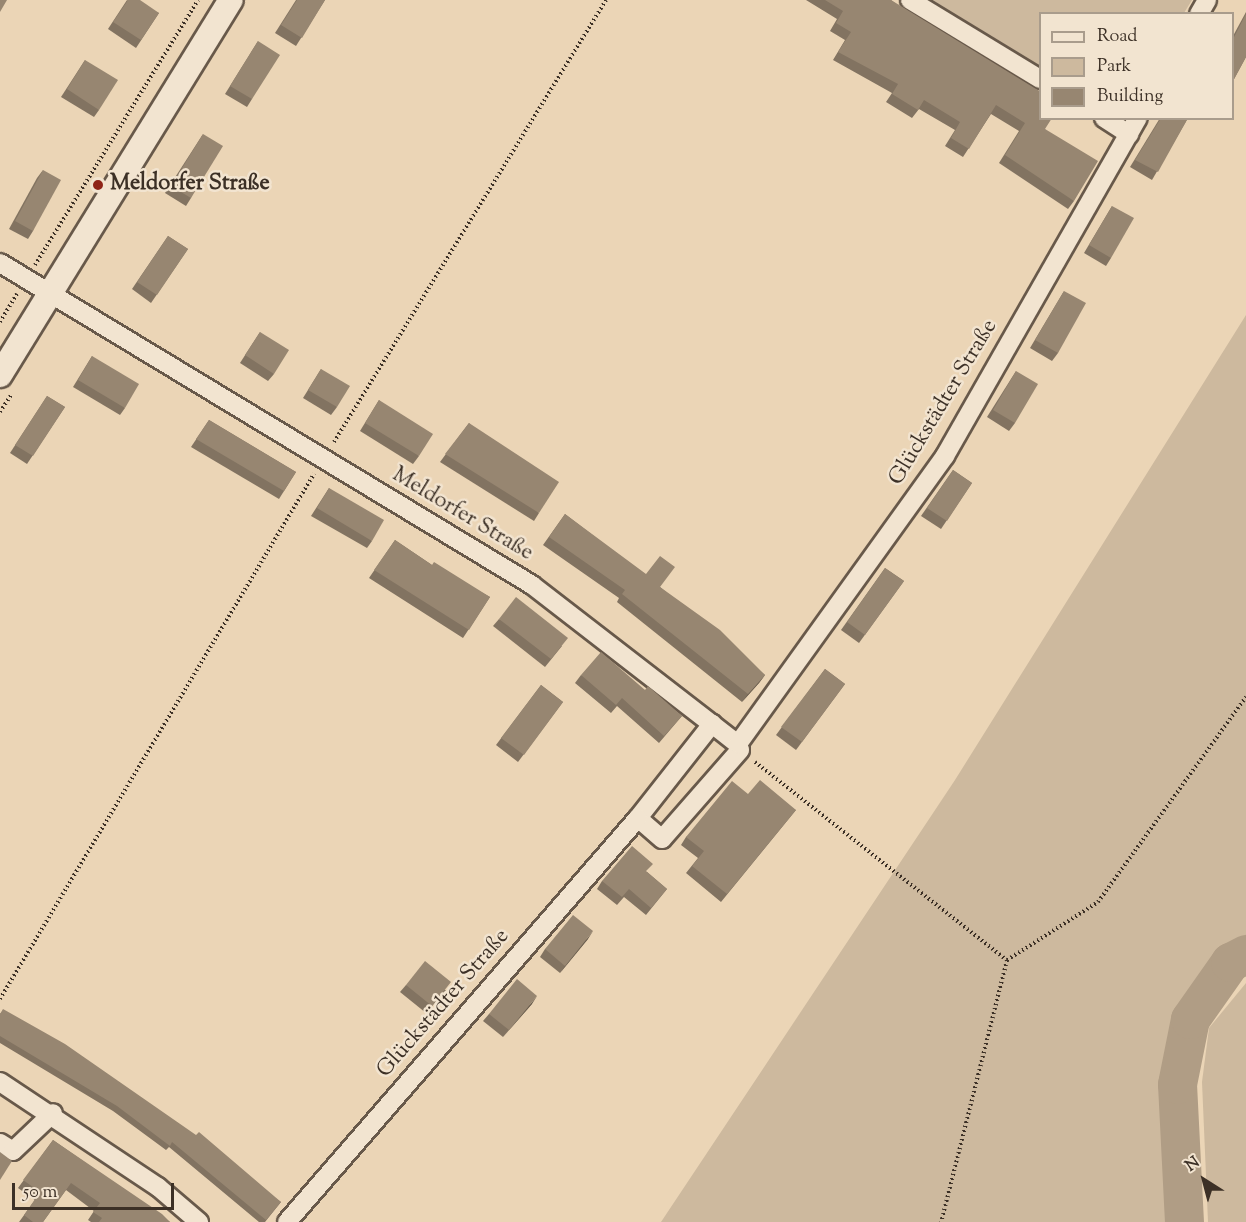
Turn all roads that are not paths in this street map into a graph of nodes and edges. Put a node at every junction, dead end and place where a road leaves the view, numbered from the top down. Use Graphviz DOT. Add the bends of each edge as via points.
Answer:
graph roads {
  1 [pos="231,0"];
  2 [pos="910,0"];
  3 [pos="1039,79"];
  4 [pos="1111,120"];
  5 [pos="1133,126"];
  6 [pos="0,263"];
  7 [pos="48,296"];
  8 [pos="0,375"];
  9 [pos="712,724"];
  10 [pos="739,747"];
  11 [pos="638,818"];
  12 [pos="0,1082"];
  13 [pos="53,1113"];
  14 [pos="0,1143"];
  15 [pos="199,1222"];
  16 [pos="287,1222"];
  1 -- 7 [label="street"];
  2 -- 3 [label="street"];
  4 -- 5 [label="street"];
  5 -- 10 [label="street, Glückstädter Straße" via="945,456"];
  6 -- 7 [label="street, Meldorfer Straße"];
  7 -- 8 [label="street"];
  7 -- 9 [label="street, Meldorfer Straße" via="532,585"];
  9 -- 10 [label="street"];
  9 -- 11 [label="street, Glückstädter Straße"];
  10 -- 11 [label="street, Glückstädter Straße" via="662,839"];
  11 -- 16 [label="street, Glückstädter Straße"];
  12 -- 13 [label="street"];
  13 -- 14 [label="street" via="13,1151"];
  13 -- 15 [label="street" via="158,1186"];
}
